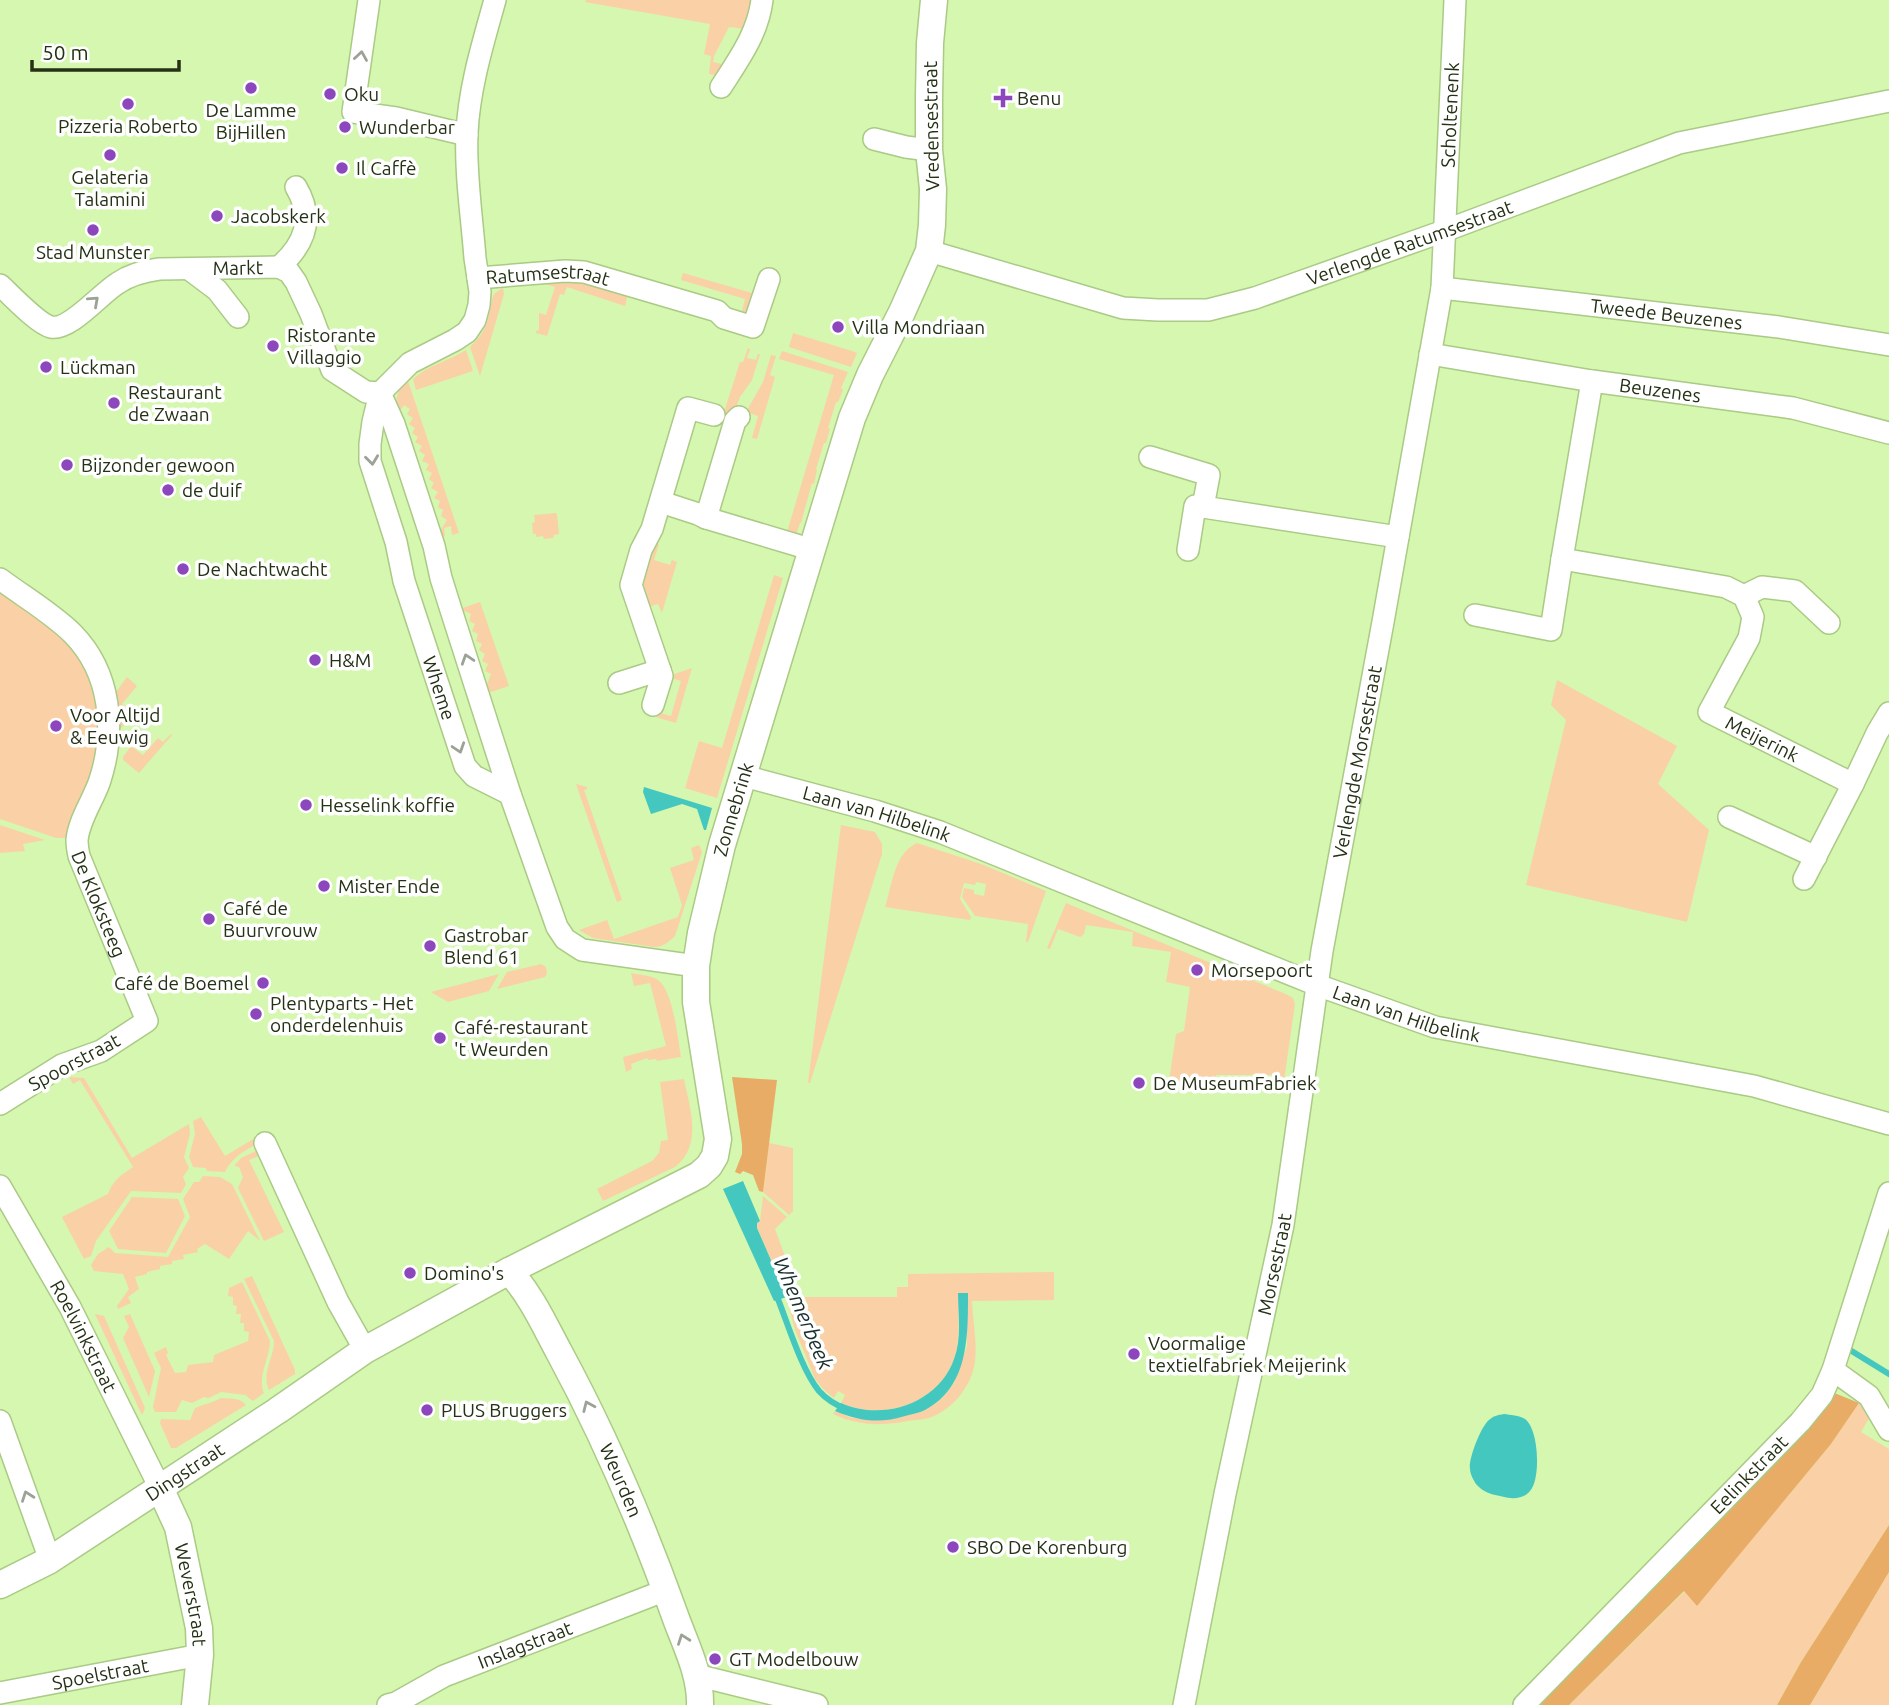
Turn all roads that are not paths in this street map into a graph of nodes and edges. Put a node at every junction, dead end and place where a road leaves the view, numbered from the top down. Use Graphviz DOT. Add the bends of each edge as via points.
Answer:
graph roads {
  1 [pos="369,0"];
  2 [pos="495,0"];
  3 [pos="762,0"];
  4 [pos="934,0"];
  5 [pos="1455,0"];
  6 [pos="721,87"];
  7 [pos="1889,101"];
  8 [pos="467,135"];
  9 [pos="874,139"];
  10 [pos="929,150"];
  11 [pos="296,187"];
  12 [pos="1444,231"];
  13 [pos="929,251"];
  14 [pos="279,267"];
  15 [pos="189,269"];
  16 [pos="478,278"];
  17 [pos="769,279"];
  18 [pos="0,285"];
  19 [pos="1441,288"];
  20 [pos="239,317"];
  21 [pos="1889,345"];
  22 [pos="1430,354"];
  23 [pos="1592,381"];
  24 [pos="380,393"];
  25 [pos="714,415"];
  26 [pos="739,417"];
  27 [pos="1889,433"];
  28 [pos="1150,457"];
  29 [pos="661,502"];
  30 [pos="1203,507"];
  31 [pos="706,518"];
  32 [pos="1398,537"];
  33 [pos="434,546"];
  34 [pos="813,550"];
  35 [pos="1188,550"];
  36 [pos="400,556"];
  37 [pos="1562,559"];
  38 [pos="0,579"];
  39 [pos="1744,596"];
  40 [pos="1475,615"];
  41 [pos="1829,623"];
  42 [pos="660,670"];
  43 [pos="620,683"];
  44 [pos="653,705"];
  45 [pos="1889,713"];
  46 [pos="1883,737"];
  47 [pos="744,776"];
  48 [pos="1853,784"];
  49 [pos="510,794"];
  50 [pos="1729,817"];
  51 [pos="1816,857"];
  52 [pos="1804,878"];
  53 [pos="696,966"];
  54 [pos="1317,985"];
  55 [pos="147,1021"];
  56 [pos="0,1104"];
  57 [pos="1889,1124"];
  58 [pos="265,1143"];
  59 [pos="0,1186"];
  60 [pos="1889,1194"];
  61 [pos="509,1271"];
  62 [pos="365,1350"];
  63 [pos="1833,1370"];
  64 [pos="0,1421"];
  65 [pos="1889,1430"];
  66 [pos="160,1488"];
  67 [pos="50,1560"];
  68 [pos="0,1585"];
  69 [pos="666,1590"];
  70 [pos="200,1656"];
  71 [pos="696,1675"];
  72 [pos="0,1693"];
  73 [pos="421,1697"];
  74 [pos="195,1705"];
  75 [pos="388,1705"];
  76 [pos="699,1705"];
  77 [pos="817,1705"];
  78 [pos="1184,1705"];
  79 [pos="1524,1705"];
  8 -- 1 [label="street, one-way" via="353,112"];
  2 -- 8 [label="street, Ratumsestraat" via="469,107"];
  3 -- 6 [label="street" via="757,26"];
  4 -- 10 [label="street, Vredensestraat"];
  5 -- 12 [label="street, Scholtenenk"];
  7 -- 12 [label="street, Verlengde Ratumsestraat" via="1679,143"];
  8 -- 16 [label="street, Ratumsestraat"];
  9 -- 10 [label="street"];
  10 -- 13 [label="street, Vredensestraat" via="933,189"];
  11 -- 14 [label="street, Markt" via="305,204 306,223 299,246"];
  12 -- 13 [label="street, Verlengde Ratumsestraat" via="1255,298 1208,310 1123,308"];
  12 -- 19 [label="street, Verlengde Morsestraat"];
  13 -- 34 [label="street, Zonnebrink" via="852,418"];
  14 -- 15 [label="street, Markt"];
  14 -- 24 [label="street" via="296,282 332,370 366,392"];
  18 -- 15 [label="street, Markt, one-way" via="40,321 57,327 76,319 132,275"];
  15 -- 20 [label="street, Markt" via="216,290"];
  16 -- 17 [label="street, Ratumsestraat" via="584,272 716,311 762,330"];
  16 -- 24 [label="street" via="479,305 467,332 410,363"];
  19 -- 21 [label="street, Tweede Beuzenes" via="1779,327"];
  19 -- 22 [label="street, Verlengde Morsestraat"];
  22 -- 23 [label="street, Beuzenes"];
  22 -- 32 [label="street, Verlengde Morsestraat"];
  23 -- 27 [label="street, Beuzenes" via="1793,408"];
  23 -- 37 [label="street"];
  24 -- 33 [label="street, Wheme"];
  24 -- 36 [label="street, Wheme, one-way" via="370,461"];
  25 -- 29 [label="street" via="688,408"];
  26 -- 31 [label="street"];
  28 -- 30 [label="street" via="1209,475"];
  29 -- 31 [label="street"];
  29 -- 42 [label="street" via="631,585"];
  30 -- 32 [label="street"];
  30 -- 35 [label="street" via="1195,506"];
  31 -- 34 [label="street"];
  32 -- 54 [label="street, Verlengde Morsestraat"];
  33 -- 36 [label="street"];
  49 -- 33 [label="street, Wheme, one-way"];
  34 -- 47 [label="street, Zonnebrink"];
  36 -- 49 [label="street, Wheme, one-way" via="404,581 465,766 474,776"];
  37 -- 39 [label="street" via="1726,587"];
  37 -- 40 [label="street" via="1551,629"];
  38 -- 55 [label="street, De Kloksteeg" via="74,635 101,681 109,738 98,786 81,825 79,856"];
  39 -- 41 [label="street" via="1762,587 1795,591"];
  39 -- 48 [label="street, Meijerink" via="1752,617 1749,638 1709,712"];
  42 -- 43 [label="street"];
  42 -- 44 [label="street"];
  45 -- 46 [label="street"];
  46 -- 48 [label="street"];
  47 -- 53 [label="street, Zonnebrink" via="722,845"];
  47 -- 54 [label="street, Laan van Hilbelink" via="940,832"];
  48 -- 51 [label="street"];
  49 -- 53 [label="street, Wheme" via="553,918 565,939 592,952"];
  50 -- 51 [label="street"];
  51 -- 52 [label="street"];
  53 -- 61 [label="street, Zonnebrink" via="696,1002 718,1139 709,1166 684,1184"];
  54 -- 57 [label="street, Laan van Hilbelink" via="1435,1027 1754,1086"];
  54 -- 78 [label="street, Morsestraat" via="1283,1225"];
  55 -- 56 [label="street, Spoorstraat" via="101,1051 62,1065"];
  58 -- 62 [label="street"];
  59 -- 66 [label="street, Roelvinkstraat" via="70,1307"];
  60 -- 63 [label="street, Eelinkstraat"];
  61 -- 62 [label="street, Dingstraat"];
  69 -- 61 [label="street, Weurden, one-way" via="582,1394 525,1289"];
  62 -- 66 [label="street, Dingstraat"];
  63 -- 65 [label="street" via="1870,1396"];
  63 -- 79 [label="street, Eelinkstraat" via="1822,1395 1800,1422"];
  67 -- 64 [label="street, one-way"];
  66 -- 67 [label="street, Dingstraat"];
  66 -- 70 [label="street, Weverstraat" via="178,1527"];
  67 -- 68 [label="street, Dingstraat"];
  71 -- 69 [label="street, Weurden, one-way"];
  69 -- 73 [label="street, Inslagstraat" via="444,1676"];
  70 -- 72 [label="street, Spoelstraat"];
  70 -- 74 [label="street, Weverstraat"];
  71 -- 76 [label="street, Weurden"];
  71 -- 77 [label="street"];
  73 -- 75 [label="street, Inslagstraat"];
}
